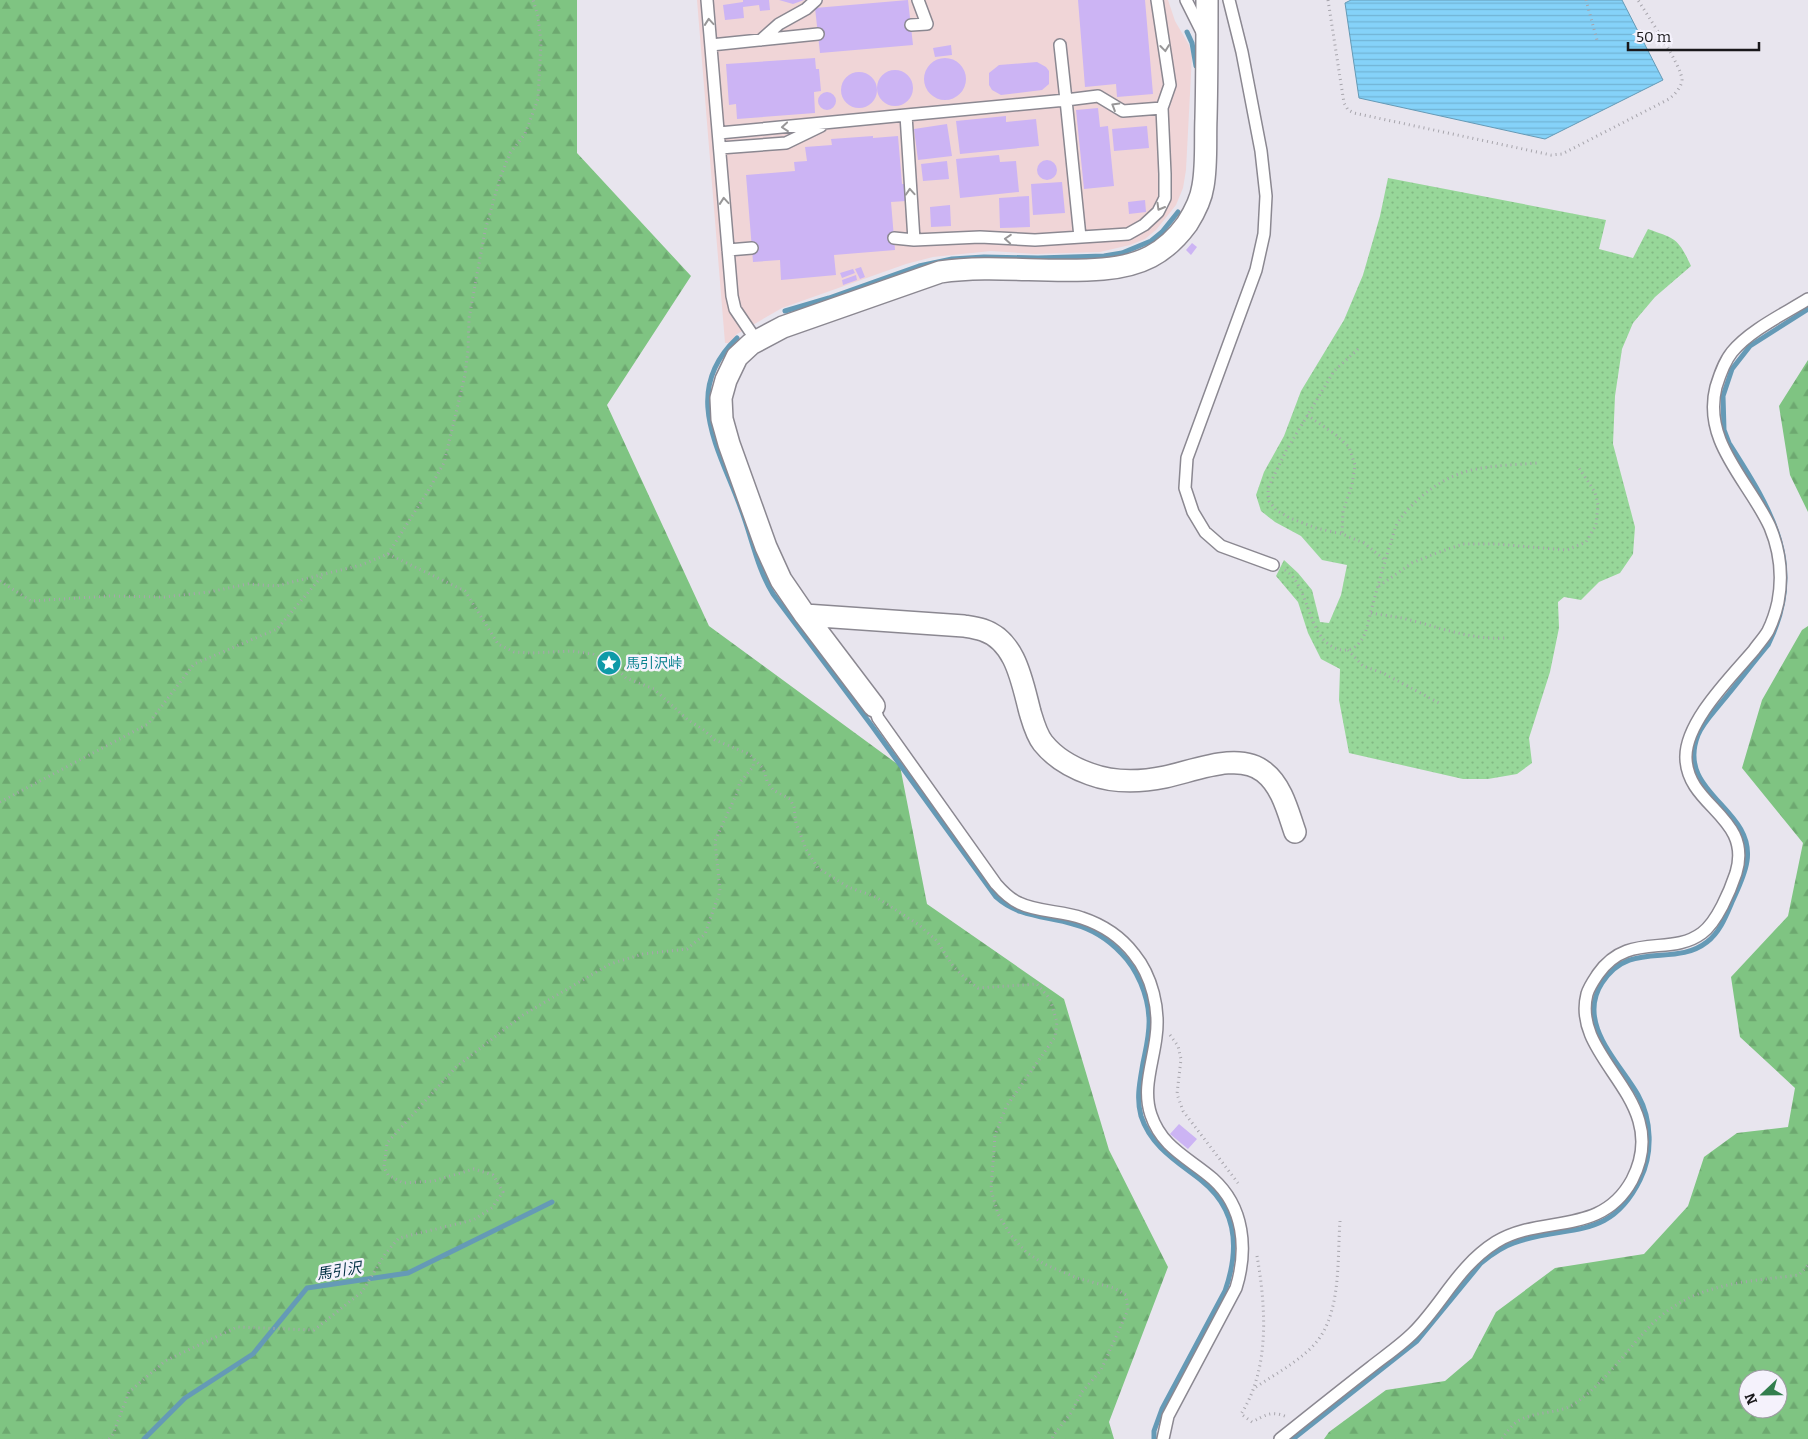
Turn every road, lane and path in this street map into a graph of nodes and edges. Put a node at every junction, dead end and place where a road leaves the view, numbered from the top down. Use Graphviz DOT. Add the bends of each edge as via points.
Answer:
graph roads {
  1 [pos="533,0"];
  2 [pos="707,0"];
  3 [pos="816,0"];
  4 [pos="918,0"];
  5 [pos="1157,0"];
  6 [pos="1186,0"];
  7 [pos="1207,0"];
  8 [pos="1229,0"];
  9 [pos="1328,0"];
  10 [pos="1586,0"];
  11 [pos="1638,0"];
  12 [pos="911,26"];
  13 [pos="818,34"];
  14 [pos="761,40"];
  15 [pos="1597,40"];
  16 [pos="1207,43"];
  17 [pos="1060,44"];
  18 [pos="711,45"];
  19 [pos="1066,100"];
  20 [pos="1162,108"];
  21 [pos="906,115"];
  22 [pos="827,123"];
  23 [pos="718,133"];
  24 [pos="720,148"];
  25 [pos="1080,237"];
  26 [pos="894,238"];
  27 [pos="914,240"];
  28 [pos="752,248"];
  29 [pos="728,250"];
  30 [pos="1808,299"];
  31 [pos="756,340"];
  32 [pos="1358,349"];
  33 [pos="1307,415"];
  34 [pos="1537,463"];
  35 [pos="1577,465"];
  36 [pos="1342,534"];
  37 [pos="388,554"];
  38 [pos="1385,560"];
  39 [pos="1272,565"];
  40 [pos="324,574"];
  41 [pos="0,581"];
  42 [pos="1378,586"];
  43 [pos="1371,613"];
  44 [pos="805,615"];
  45 [pos="1505,638"];
  46 [pos="1348,650"];
  47 [pos="1439,703"];
  48 [pos="874,706"];
  49 [pos="754,760"];
  50 [pos="0,802"];
  51 [pos="1295,832"];
  52 [pos="1340,1222"];
  53 [pos="1808,1266"];
  54 [pos="1255,1387"];
  55 [pos="109,1439"];
  56 [pos="1052,1439"];
  57 [pos="1163,1439"];
  58 [pos="1280,1439"];
  59 [pos="1502,1439"];
  1 -- 37 [label="path" via="541,42 538,99 525,134 510,153 485,231 469,318 465,375 444,464"];
  18 -- 2 [label="lane, one-way"];
  3 -- 14 [label="lane"];
  4 -- 12 [label="lane" via="927,24"];
  5 -- 20 [label="lane, one-way" via="1170,86"];
  6 -- 16 [label="lane"];
  7 -- 16 [label="street"];
  8 -- 39 [label="lane" via="1261,151 1266,196 1264,234 1256,270 1187,458 1185,488 1193,512 1205,532 1221,546"];
  9 -- 11 [label="path" via="1344,103 1348,110 1551,155 1562,154 1580,145 1669,99 1678,90 1682,79 1676,64"];
  10 -- 15 [label="path"];
  13 -- 14 [label="lane"];
  14 -- 18 [label="lane"];
  16 -- 31 [label="street" via="1203,187 1189,221 1162,251 1143,261 1103,269 971,268 940,272 783,327"];
  17 -- 19 [label="lane"];
  18 -- 23 [label="lane"];
  20 -- 19 [label="lane, one-way" via="1123,111 1098,96"];
  19 -- 21 [label="lane"];
  19 -- 25 [label="lane"];
  20 -- 25 [label="lane, one-way" via="1166,174 1165,198 1158,212 1128,234"];
  21 -- 22 [label="lane"];
  27 -- 21 [label="lane, one-way"];
  22 -- 23 [label="lane, one-way"];
  22 -- 24 [label="lane" via="786,143"];
  23 -- 24 [label="lane"];
  29 -- 24 [label="lane, one-way"];
  25 -- 27 [label="lane, one-way"];
  26 -- 27 [label="lane"];
  28 -- 29 [label="lane"];
  29 -- 31 [label="lane" via="735,309"];
  30 -- 58 [label="lane" via="1747,337 1731,353 1720,372 1714,393 1716,434 1769,526 1781,564 1777,605 1767,633 1694,724 1686,746 1687,771 1711,806 1730,826 1737,840 1740,855 1735,875 1718,914 1700,935 1621,953 1605,964 1587,994 1585,1016 1593,1041 1631,1099 1639,1118 1642,1138 1635,1172 1622,1194 1596,1214 1579,1221 1509,1235 1472,1260 1413,1333"];
  31 -- 44 [label="street" via="737,357 726,380 722,419 766,547 781,580"];
  32 -- 33 [label="path" via="1334,371"];
  33 -- 36 [label="path" via="1349,446 1354,465 1352,485 1343,511"];
  33 -- 36 [label="path" via="1268,488 1269,501 1276,510 1290,518"];
  34 -- 38 [label="path" via="1455,474 1428,490 1410,506 1397,524"];
  35 -- 42 [label="path" via="1595,492 1598,505 1596,525 1586,542 1567,550 1463,544 1412,563"];
  36 -- 38 [label="path" via="1364,543"];
  37 -- 40 [label="path"];
  37 -- 49 [label="path" via="465,590 498,644 514,652 593,654 614,666 626,678 654,689 715,740 749,754"];
  38 -- 42 [label="path"];
  39 -- 46 [label="path" via="1287,571 1297,584 1318,632 1327,644"];
  40 -- 41 [label="path" via="276,586 248,584 164,597 109,596 31,601"];
  40 -- 50 [label="path" via="278,629 194,664 148,724"];
  42 -- 43 [label="path"];
  43 -- 45 [label="path" via="1464,635"];
  43 -- 46 [label="path" via="1362,638"];
  44 -- 48 [label="street"];
  44 -- 51 [label="street" via="983,630 1000,640 1010,653 1043,743 1073,768 1112,780 1134,781 1222,763 1244,763 1264,771 1276,785"];
  46 -- 47 [label="path" via="1363,666"];
  48 -- 57 [label="lane" via="878,718 1007,895 1021,904 1081,917 1100,925 1116,935 1144,968 1157,1012 1157,1035 1147,1096 1150,1113 1167,1144 1228,1195 1243,1241 1241,1272 1236,1288 1168,1416"];
  49 -- 55 [label="path" via="753,767 740,782 716,841 720,891 705,934 686,950 644,954 610,964 523,1015 456,1067 387,1143 384,1167 388,1175 403,1183 433,1181 474,1169 493,1175 503,1192 492,1208 473,1220 399,1238 385,1254 362,1292 314,1330 237,1327 165,1361 129,1392"];
  49 -- 56 [label="path" via="763,768 773,790 790,799 799,832 818,868 848,887 876,897 919,924 937,941 953,966 978,988 1037,984 1050,999 1057,1022 1055,1037 1006,1107 995,1135 992,1190 998,1214 1026,1252 1076,1278 1114,1288 1126,1295 1128,1310 1101,1370 1082,1392"];
  52 -- 54 [label="path" via="1333,1307 1327,1327 1313,1346"];
  53 -- 59 [label="path" via="1799,1275 1729,1283 1680,1302 1653,1323 1577,1402 1563,1410 1520,1419"];
}
